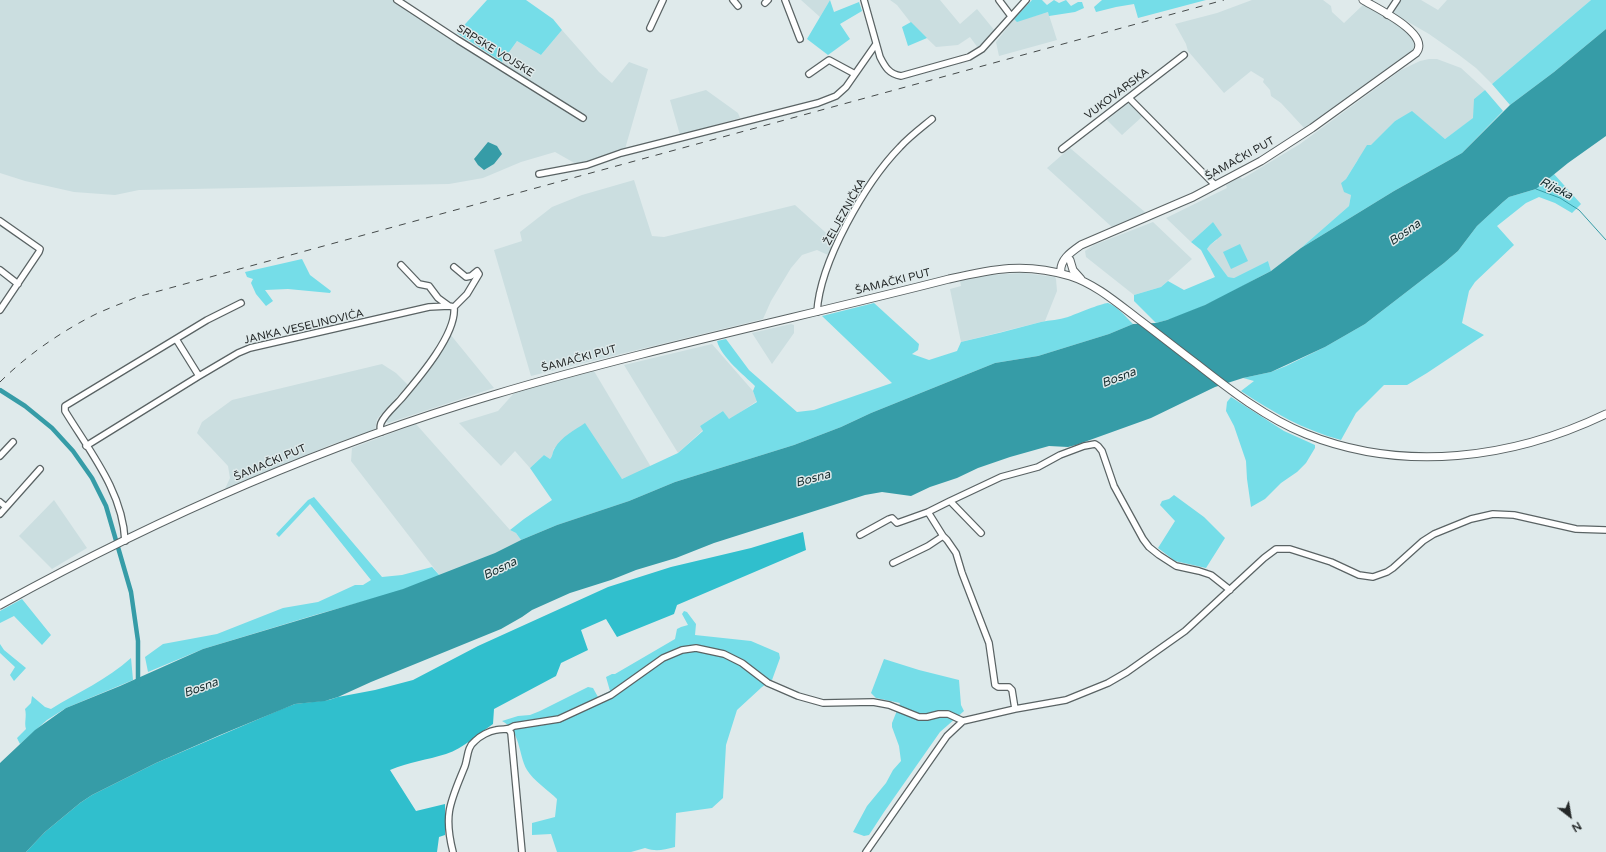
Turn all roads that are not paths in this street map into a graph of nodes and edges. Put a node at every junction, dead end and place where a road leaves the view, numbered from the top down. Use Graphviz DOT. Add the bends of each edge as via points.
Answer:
graph roads {
  1 [pos="397,0"];
  2 [pos="663,0"];
  3 [pos="733,0"];
  4 [pos="785,0"];
  5 [pos="864,0"];
  6 [pos="999,0"];
  7 [pos="1026,0"];
  8 [pos="1363,0"];
  9 [pos="1397,0"];
  10 [pos="738,6"];
  11 [pos="1387,15"];
  12 [pos="1011,16"];
  13 [pos="650,28"];
  14 [pos="800,39"];
  15 [pos="876,44"];
  16 [pos="1184,55"];
  17 [pos="808,74"];
  18 [pos="855,74"];
  19 [pos="1129,98"];
  20 [pos="583,118"];
  21 [pos="932,119"];
  22 [pos="1062,149"];
  23 [pos="539,174"];
  24 [pos="1216,185"];
  25 [pos="0,221"];
  26 [pos="1074,249"];
  27 [pos="1070,260"];
  28 [pos="401,265"];
  29 [pos="454,267"];
  30 [pos="0,270"];
  31 [pos="1061,273"];
  32 [pos="1086,283"];
  33 [pos="18,284"];
  34 [pos="241,303"];
  35 [pos="451,307"];
  36 [pos="0,310"];
  37 [pos="817,312"];
  38 [pos="176,339"];
  39 [pos="199,376"];
  40 [pos="1606,414"];
  41 [pos="381,432"];
  42 [pos="12,442"];
  43 [pos="86,446"];
  44 [pos="0,456"];
  45 [pos="40,469"];
  46 [pos="950,501"];
  47 [pos="0,502"];
  48 [pos="6,507"];
  49 [pos="928,512"];
  50 [pos="0,514"];
  51 [pos="1606,530"];
  52 [pos="981,533"];
  53 [pos="860,535"];
  54 [pos="943,536"];
  55 [pos="123,542"];
  56 [pos="893,562"];
  57 [pos="1230,590"];
  58 [pos="0,606"];
  59 [pos="1015,709"];
  60 [pos="963,721"];
  61 [pos="509,730"];
  62 [pos="453,852"];
  63 [pos="522,852"];
  64 [pos="866,852"];
  1 -- 20 [label="street, SRPSKE VOJSKE"];
  2 -- 13 [label="street"];
  3 -- 10 [label="street"];
  4 -- 14 [label="street"];
  5 -- 15 [label="street"];
  6 -- 12 [label="street"];
  7 -- 12 [label="street"];
  8 -- 11 [label="main road"];
  9 -- 11 [label="street"];
  11 -- 24 [label="main road, ŠAMAČKI PUT" via="1412,31 1418,40 1418,50 1278,150"];
  12 -- 15 [label="street" via="982,49 970,57 901,76 887,69"];
  15 -- 18 [label="street"];
  16 -- 19 [label="street, VUKOVARSKA"];
  17 -- 18 [label="street" via="829,60"];
  18 -- 23 [label="street" via="836,96 818,103 621,153 587,165"];
  19 -- 22 [label="street, VUKOVARSKA"];
  19 -- 24 [label="street"];
  21 -- 37 [label="street, ŽELJEZNIČKA" via="900,146 869,186 829,262 818,299"];
  24 -- 26 [label="main road, ŠAMAČKI PUT"];
  25 -- 33 [label="street" via="40,249"];
  26 -- 27 [label="main road"];
  26 -- 31 [label="main road, ŠAMAČKI PUT" via="1063,262"];
  27 -- 31 [label="main road" via="1067,269"];
  27 -- 32 [label="main road" via="1073,270"];
  28 -- 35 [label="street" via="419,284 429,286 438,298"];
  29 -- 35 [label="street" via="466,277 477,271 479,274 467,294"];
  30 -- 33 [label="street"];
  31 -- 32 [label="main road"];
  31 -- 37 [label="main road, ŠAMAČKI PUT" via="1024,267 989,270"];
  32 -- 40 [label="main road" via="1109,296 1226,387 1274,418 1304,433 1354,449 1401,455 1447,456 1498,451 1540,441"];
  33 -- 36 [label="street"];
  34 -- 38 [label="street"];
  35 -- 39 [label="street, JANKA VESELINOVIĆA" via="429,307 250,348"];
  35 -- 41 [label="street" via="455,315 442,345 416,382 382,421"];
  37 -- 41 [label="main road, ŠAMAČKI PUT" via="568,373 491,395"];
  38 -- 39 [label="street"];
  38 -- 43 [label="street" via="64,406"];
  39 -- 43 [label="street, JANKA VESELINOVIĆA"];
  41 -- 55 [label="main road, ŠAMAČKI PUT" via="265,477 190,509"];
  42 -- 44 [label="street"];
  43 -- 55 [label="street" via="116,498 124,526"];
  45 -- 48 [label="street"];
  46 -- 49 [label="street"];
  46 -- 52 [label="street"];
  46 -- 57 [label="street" via="1001,477 1038,467 1084,446 1095,444 1102,452 1114,486 1149,547 1176,566 1211,575"];
  47 -- 48 [label="street"];
  48 -- 50 [label="street"];
  49 -- 53 [label="street" via="897,523 892,518 889,519"];
  49 -- 54 [label="street"];
  51 -- 57 [label="street" via="1576,529 1514,515 1493,514 1471,519 1434,534 1381,575 1359,575 1314,555 1280,548 1264,558"];
  54 -- 56 [label="street"];
  54 -- 59 [label="street" via="956,553 989,643 995,686 1009,687 1012,690"];
  55 -- 58 [label="main road, ŠAMAČKI PUT"];
  57 -- 59 [label="street" via="1185,631 1108,683 1066,700"];
  59 -- 60 [label="street"];
  60 -- 61 [label="street" via="948,714 919,717 889,705 873,702 823,703 768,683 742,663 724,654 696,648 682,650 663,658 611,695 559,719 514,726"];
  60 -- 64 [label="street" via="947,736"];
  61 -- 62 [label="street" via="499,729 485,734 475,740 469,749 451,800 448,831"];
  61 -- 63 [label="street"];
}
